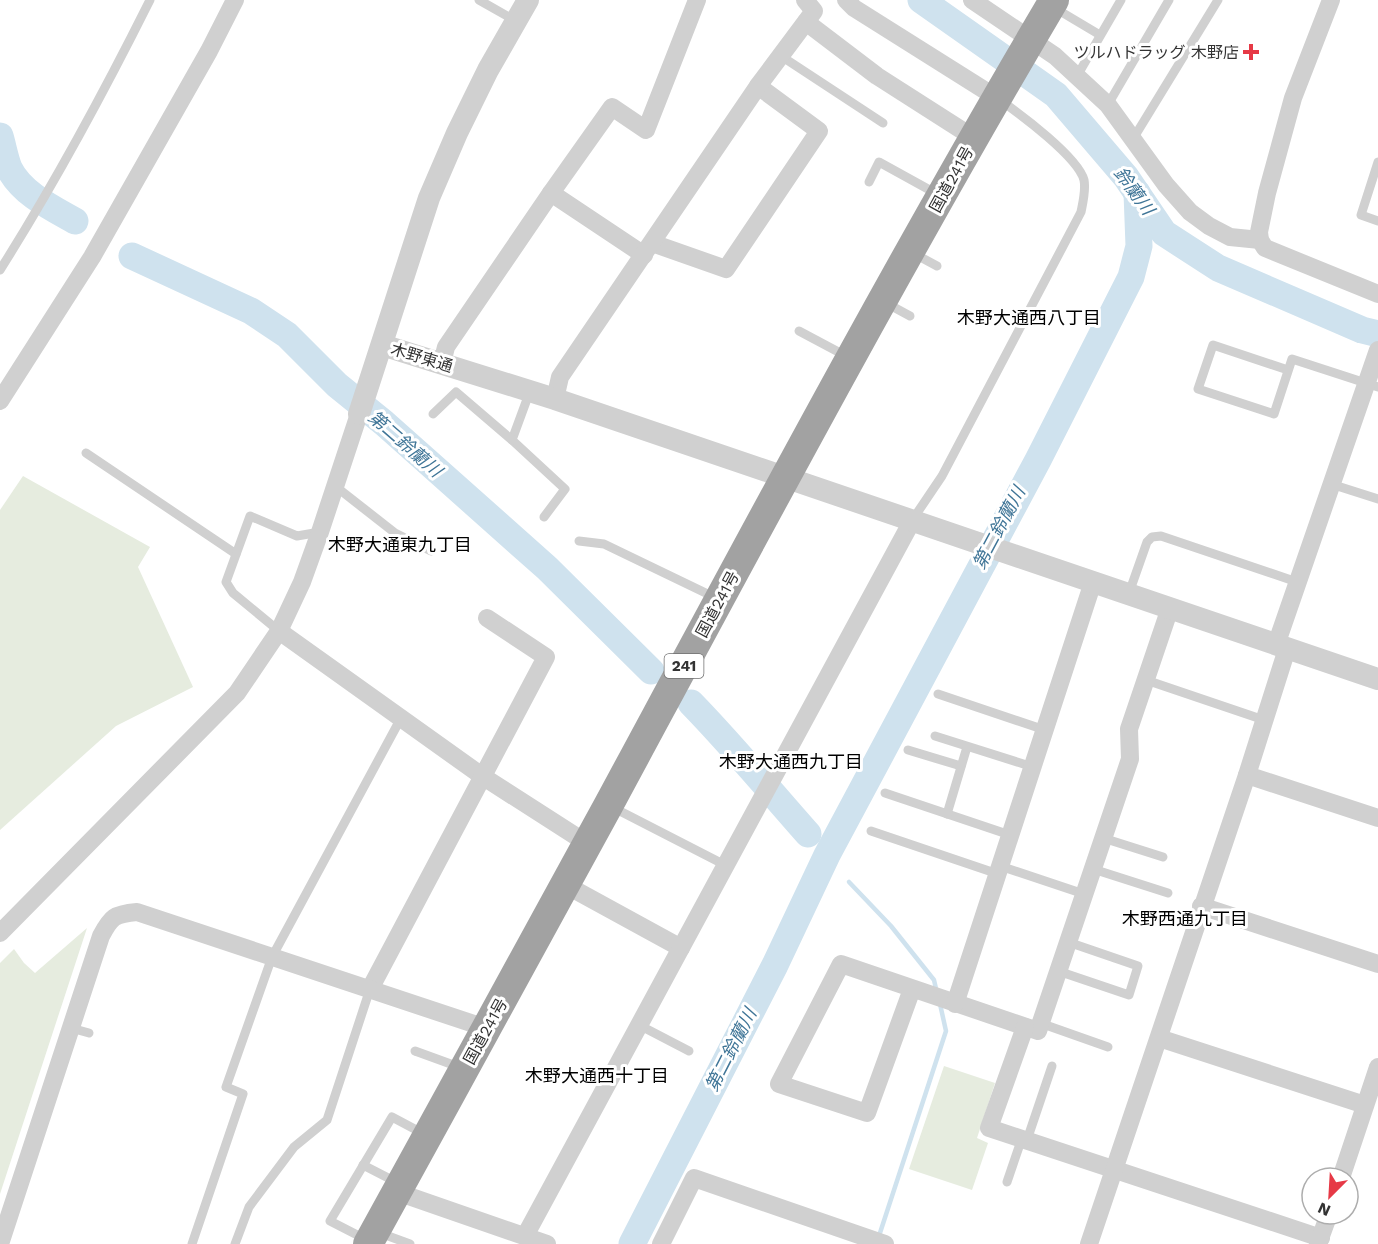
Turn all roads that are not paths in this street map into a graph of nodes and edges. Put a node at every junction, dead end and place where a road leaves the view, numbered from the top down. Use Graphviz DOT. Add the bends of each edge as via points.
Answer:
graph roads {
  1 [pos="150,0"];
  2 [pos="236,0"];
  3 [pos="528,0"];
  4 [pos="697,0"];
  5 [pos="805,0"];
  6 [pos="846,0"];
  7 [pos="972,0"];
  8 [pos="1120,0"];
  9 [pos="1169,0"];
  10 [pos="1218,0"];
  11 [pos="484,1"];
  12 [pos="1326,2"];
  13 [pos="1053,3"];
  14 [pos="516,21"];
  15 [pos="806,22"];
  16 [pos="1100,35"];
  17 [pos="1028,45"];
  18 [pos="781,56"];
  19 [pos="1077,76"];
  20 [pos="758,86"];
  21 [pos="1000,94"];
  22 [pos="1110,101"];
  23 [pos="883,123"];
  24 [pos="974,138"];
  25 [pos="1133,139"];
  26 [pos="1378,162"];
  27 [pos="868,182"];
  28 [pos="551,193"];
  29 [pos="942,196"];
  30 [pos="1378,221"];
  31 [pos="1260,240"];
  32 [pos="648,249"];
  33 [pos="910,252"];
  34 [pos="937,266"];
  35 [pos="0,270"];
  36 [pos="1377,289"];
  37 [pos="883,301"];
  38 [pos="910,316"];
  39 [pos="799,331"];
  40 [pos="382,345"];
  41 [pos="1377,354"];
  42 [pos="850,359"];
  43 [pos="442,363"];
  44 [pos="1288,370"];
  45 [pos="1372,386"];
  46 [pos="530,391"];
  47 [pos="555,399"];
  48 [pos="0,401"];
  49 [pos="362,404"];
  50 [pos="433,414"];
  51 [pos="512,440"];
  52 [pos="86,453"];
  53 [pos="783,478"];
  54 [pos="1331,484"];
  55 [pos="335,486"];
  56 [pos="1378,499"];
  57 [pos="544,517"];
  58 [pos="912,521"];
  59 [pos="320,532"];
  60 [pos="579,541"];
  61 [pos="431,551"];
  62 [pos="236,554"];
  63 [pos="1093,582"];
  64 [pos="1297,582"];
  65 [pos="1128,594"];
  66 [pos="719,600"];
  67 [pos="1170,608"];
  68 [pos="487,618"];
  69 [pos="279,631"];
  70 [pos="1282,647"];
  71 [pos="1378,679"];
  72 [pos="1146,680"];
  73 [pos="938,694"];
  74 [pos="401,718"];
  75 [pos="1264,720"];
  76 [pos="1045,730"];
  77 [pos="935,736"];
  78 [pos="967,747"];
  79 [pos="908,750"];
  80 [pos="961,766"];
  81 [pos="1033,767"];
  82 [pos="1247,775"];
  83 [pos="482,777"];
  84 [pos="885,793"];
  85 [pos="608,805"];
  86 [pos="947,814"];
  87 [pos="1378,818"];
  88 [pos="871,831"];
  89 [pos="1010,835"];
  90 [pos="1103,838"];
  91 [pos="588,844"];
  92 [pos="1163,858"];
  93 [pos="725,865"];
  94 [pos="1093,869"];
  95 [pos="999,870"];
  96 [pos="564,884"];
  97 [pos="1168,893"];
  98 [pos="1084,894"];
  99 [pos="1202,906"];
  100 [pos="0,933"];
  101 [pos="1068,942"];
  102 [pos="681,948"];
  103 [pos="272,957"];
  104 [pos="1378,964"];
  105 [pos="1058,971"];
  106 [pos="370,989"];
  107 [pos="912,989"];
  108 [pos="955,1004"];
  109 [pos="639,1025"];
  110 [pos="1033,1025"];
  111 [pos="71,1028"];
  112 [pos="486,1028"];
  113 [pos="88,1033"];
  114 [pos="1159,1038"];
  115 [pos="1108,1047"];
  116 [pos="415,1051"];
  117 [pos="689,1051"];
  118 [pos="1052,1066"];
  119 [pos="1378,1067"];
  120 [pos="464,1069"];
  121 [pos="1365,1105"];
  122 [pos="427,1136"];
  123 [pos="1025,1139"];
  124 [pos="363,1165"];
  125 [pos="1345,1166"];
  126 [pos="1115,1168"];
  127 [pos="1007,1182"];
  128 [pos="399,1188"];
  129 [pos="1325,1226"];
  130 [pos="525,1236"];
  131 [pos="371,1239"];
  132 [pos="860,1240"];
  133 [pos="1320,1241"];
  134 [pos="0,1244"];
  135 [pos="192,1244"];
  136 [pos="235,1244"];
  137 [pos="410,1244"];
  138 [pos="547,1244"];
  139 [pos="661,1244"];
  140 [pos="885,1244"];
  141 [pos="1089,1244"];
  1 -- 35 [label="lane" via="114,74"];
  2 -- 48 [label="street" via="92,257"];
  3 -- 14 [label="street, 木野東通"];
  4 -- 28 [label="street" via="646,130 612,107"];
  5 -- 15 [label="street" via="814,11"];
  6 -- 21 [label="street"];
  7 -- 17 [label="street"];
  8 -- 16 [label="lane"];
  9 -- 22 [label="lane"];
  10 -- 25 [label="lane"];
  11 -- 14 [label="lane"];
  12 -- 31 [label="street" via="1293,98 1267,193"];
  13 -- 16 [label="lane"];
  13 -- 17 [label="highway, 国道241号 / 241"];
  14 -- 40 [label="street, 木野東通" via="457,133 429,198"];
  15 -- 18 [label="street"];
  15 -- 24 [label="street" via="877,76"];
  16 -- 19 [label="lane"];
  17 -- 19 [label="street" via="1055,56"];
  17 -- 21 [label="highway, 国道241号 / 241"];
  18 -- 20 [label="street"];
  18 -- 23 [label="lane"];
  19 -- 25 [label="street" via="1108,105"];
  20 -- 32 [label="street"];
  20 -- 32 [label="street" via="819,131 726,269"];
  21 -- 24 [label="highway, 国道241号 / 241"];
  21 -- 58 [label="lane" via="1040,128 1084,178 1081,212 942,476"];
  24 -- 29 [label="highway, 国道241号 / 241"];
  25 -- 31 [label="street" via="1190,212 1230,237"];
  26 -- 30 [label="lane" via="1360,215"];
  27 -- 29 [label="lane" via="879,162"];
  28 -- 32 [label="street"];
  28 -- 43 [label="street" via="446,347"];
  29 -- 33 [label="highway, 国道241号 / 241"];
  31 -- 36 [label="street" via="1265,248"];
  32 -- 47 [label="street" via="560,377"];
  33 -- 34 [label="lane"];
  33 -- 37 [label="highway, 国道241号 / 241"];
  37 -- 38 [label="lane"];
  37 -- 42 [label="highway, 国道241号 / 241"];
  39 -- 42 [label="lane"];
  40 -- 43 [label="street, 木野東通"];
  40 -- 49 [label="street"];
  41 -- 45 [label="street"];
  42 -- 53 [label="highway, 国道241号 / 241"];
  43 -- 46 [label="street, 木野東通"];
  44 -- 44 [label="lane" via="1274,414 1198,388 1213,345"];
  44 -- 45 [label="lane" via="1292,359"];
  45 -- 54 [label="street"];
  46 -- 47 [label="street, 木野東通"];
  46 -- 51 [label="lane"];
  47 -- 53 [label="street, 木野東通"];
  49 -- 55 [label="street"];
  50 -- 51 [label="lane" via="456,392"];
  51 -- 57 [label="lane" via="565,489"];
  52 -- 62 [label="lane"];
  53 -- 58 [label="street, 木野東通"];
  53 -- 66 [label="highway, 国道241号 / 241"];
  54 -- 56 [label="lane"];
  54 -- 64 [label="street"];
  55 -- 59 [label="street"];
  55 -- 61 [label="lane" via="395,533"];
  58 -- 63 [label="street, 木野東通"];
  58 -- 93 [label="street"];
  59 -- 62 [label="lane" via="297,536 250,516"];
  59 -- 69 [label="street"];
  60 -- 66 [label="lane" via="604,544"];
  62 -- 69 [label="lane" via="226,582 233,593"];
  63 -- 65 [label="street, 木野東通"];
  63 -- 76 [label="street"];
  64 -- 65 [label="lane" via="1161,536 1147,542"];
  64 -- 70 [label="street"];
  65 -- 67 [label="street, 木野東通"];
  66 -- 85 [label="highway, 国道241号 / 241"];
  67 -- 70 [label="street, 木野東通"];
  67 -- 72 [label="street"];
  68 -- 83 [label="street" via="546,657"];
  69 -- 74 [label="street"];
  69 -- 100 [label="street" via="237,693"];
  70 -- 71 [label="street, 木野東通"];
  70 -- 75 [label="street"];
  72 -- 75 [label="lane"];
  72 -- 90 [label="street" via="1129,729 1130,759"];
  73 -- 76 [label="lane"];
  74 -- 83 [label="street"];
  74 -- 103 [label="lane"];
  75 -- 82 [label="street"];
  76 -- 81 [label="street"];
  77 -- 78 [label="lane"];
  78 -- 80 [label="lane"];
  78 -- 81 [label="lane"];
  79 -- 80 [label="lane"];
  80 -- 86 [label="lane"];
  81 -- 89 [label="street"];
  82 -- 87 [label="street"];
  82 -- 99 [label="street"];
  83 -- 91 [label="street"];
  83 -- 106 [label="street"];
  84 -- 86 [label="lane"];
  85 -- 91 [label="highway, 国道241号 / 241"];
  85 -- 93 [label="lane"];
  86 -- 89 [label="lane"];
  88 -- 95 [label="lane"];
  89 -- 95 [label="street"];
  90 -- 92 [label="lane"];
  90 -- 94 [label="street"];
  91 -- 96 [label="highway, 国道241号 / 241"];
  93 -- 102 [label="street"];
  94 -- 97 [label="lane"];
  94 -- 98 [label="street"];
  95 -- 98 [label="lane"];
  95 -- 108 [label="street"];
  96 -- 102 [label="street"];
  96 -- 112 [label="highway, 国道241号 / 241"];
  98 -- 101 [label="street"];
  99 -- 104 [label="street"];
  99 -- 114 [label="street"];
  101 -- 105 [label="street"];
  101 -- 105 [label="lane" via="1138,966 1129,996"];
  102 -- 109 [label="street"];
  103 -- 106 [label="street"];
  103 -- 111 [label="street" via="136,912 119,913 100,936"];
  103 -- 135 [label="lane" via="226,1088 243,1094"];
  105 -- 110 [label="street"];
  106 -- 112 [label="street"];
  106 -- 136 [label="lane" via="327,1120 294,1147 249,1207"];
  107 -- 107 [label="street" via="867,1113 779,1084 841,964"];
  107 -- 108 [label="street"];
  108 -- 110 [label="street"];
  109 -- 117 [label="lane"];
  109 -- 130 [label="street"];
  110 -- 115 [label="lane"];
  110 -- 123 [label="street" via="989,1128"];
  111 -- 113 [label="lane"];
  111 -- 134 [label="street"];
  112 -- 120 [label="highway, 国道241号 / 241"];
  114 -- 121 [label="street"];
  114 -- 126 [label="street"];
  116 -- 120 [label="lane"];
  118 -- 123 [label="lane"];
  119 -- 121 [label="street"];
  120 -- 122 [label="highway, 国道241号 / 241"];
  121 -- 125 [label="street"];
  122 -- 124 [label="lane" via="392,1117"];
  122 -- 128 [label="highway, 国道241号 / 241"];
  123 -- 126 [label="street"];
  123 -- 127 [label="lane"];
  124 -- 128 [label="lane"];
  124 -- 131 [label="lane" via="330,1221"];
  126 -- 133 [label="street"];
  126 -- 141 [label="street"];
  128 -- 130 [label="street"];
  128 -- 131 [label="highway, 国道241号 / 241"];
  129 -- 133 [label="street"];
  130 -- 138 [label="street"];
  131 -- 137 [label="lane"];
  132 -- 139 [label="street" via="694,1178"];
  132 -- 140 [label="street"];
}
